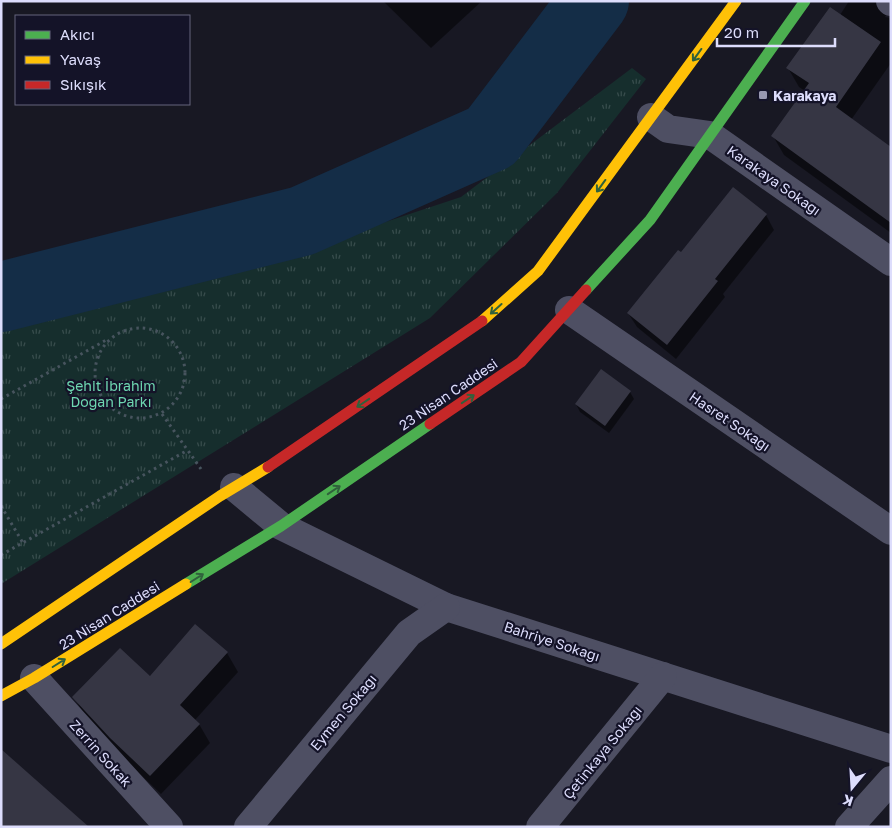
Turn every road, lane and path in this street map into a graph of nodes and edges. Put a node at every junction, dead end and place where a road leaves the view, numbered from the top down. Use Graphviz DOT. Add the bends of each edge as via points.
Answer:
graph roads {
  1 [pos="736,1"];
  2 [pos="805,1"];
  3 [pos="651,117"];
  4 [pos="710,135"];
  5 [pos="891,262"];
  6 [pos="569,310"];
  7 [pos="120,332"];
  8 [pos="1,399"];
  9 [pos="162,414"];
  10 [pos="188,450"];
  11 [pos="227,491"];
  12 [pos="1,506"];
  13 [pos="281,526"];
  14 [pos="891,531"];
  15 [pos="23,543"];
  16 [pos="1,555"];
  17 [pos="446,607"];
  18 [pos="1,644"];
  19 [pos="663,676"];
  20 [pos="34,678"];
  21 [pos="1,696"];
  22 [pos="891,749"];
  23 [pos="891,780"];
  24 [pos="169,827"];
  25 [pos="248,827"];
  26 [pos="540,827"];
  27 [pos="849,827"];
  1 -- 3 [label="street, one-way"];
  2 -- 4 [label="street, 23 Nisan Caddesi"];
  3 -- 4 [label="street, Karakaya Sokağı" via="668,129"];
  3 -- 11 [label="street, one-way" via="538,271 485,319 270,466"];
  4 -- 5 [label="street, Karakaya Sokağı"];
  4 -- 6 [label="street, 23 Nisan Caddesi" via="650,220"];
  13 -- 6 [label="street, 23 Nisan Caddesi, one-way" via="522,362"];
  6 -- 14 [label="street, Hasret Sokağı"];
  7 -- 8 [label="path"];
  7 -- 9 [label="path" via="134,328 150,329 165,335 176,346 186,375 183,390"];
  7 -- 9 [label="path" via="99,352 95,366 99,394 108,406 133,419"];
  9 -- 10 [label="path"];
  10 -- 11 [label="path"];
  10 -- 15 [label="path"];
  11 -- 13 [label="street, Bahriye Sokağı"];
  11 -- 18 [label="street"];
  12 -- 15 [label="path"];
  13 -- 17 [label="street, Bahriye Sokağı"];
  20 -- 13 [label="street, 23 Nisan Caddesi, one-way"];
  15 -- 16 [label="path"];
  17 -- 19 [label="street, Bahriye Sokağı"];
  17 -- 25 [label="street, Eymen Sokağı" via="408,633"];
  19 -- 22 [label="street, Bahriye Sokağı"];
  19 -- 26 [label="street, Çetinkaya Sokağı"];
  20 -- 21 [label="street, 23 Nisan Caddesi"];
  20 -- 24 [label="street, Zerrin Sokak"];
  23 -- 27 [label="street"];
}
